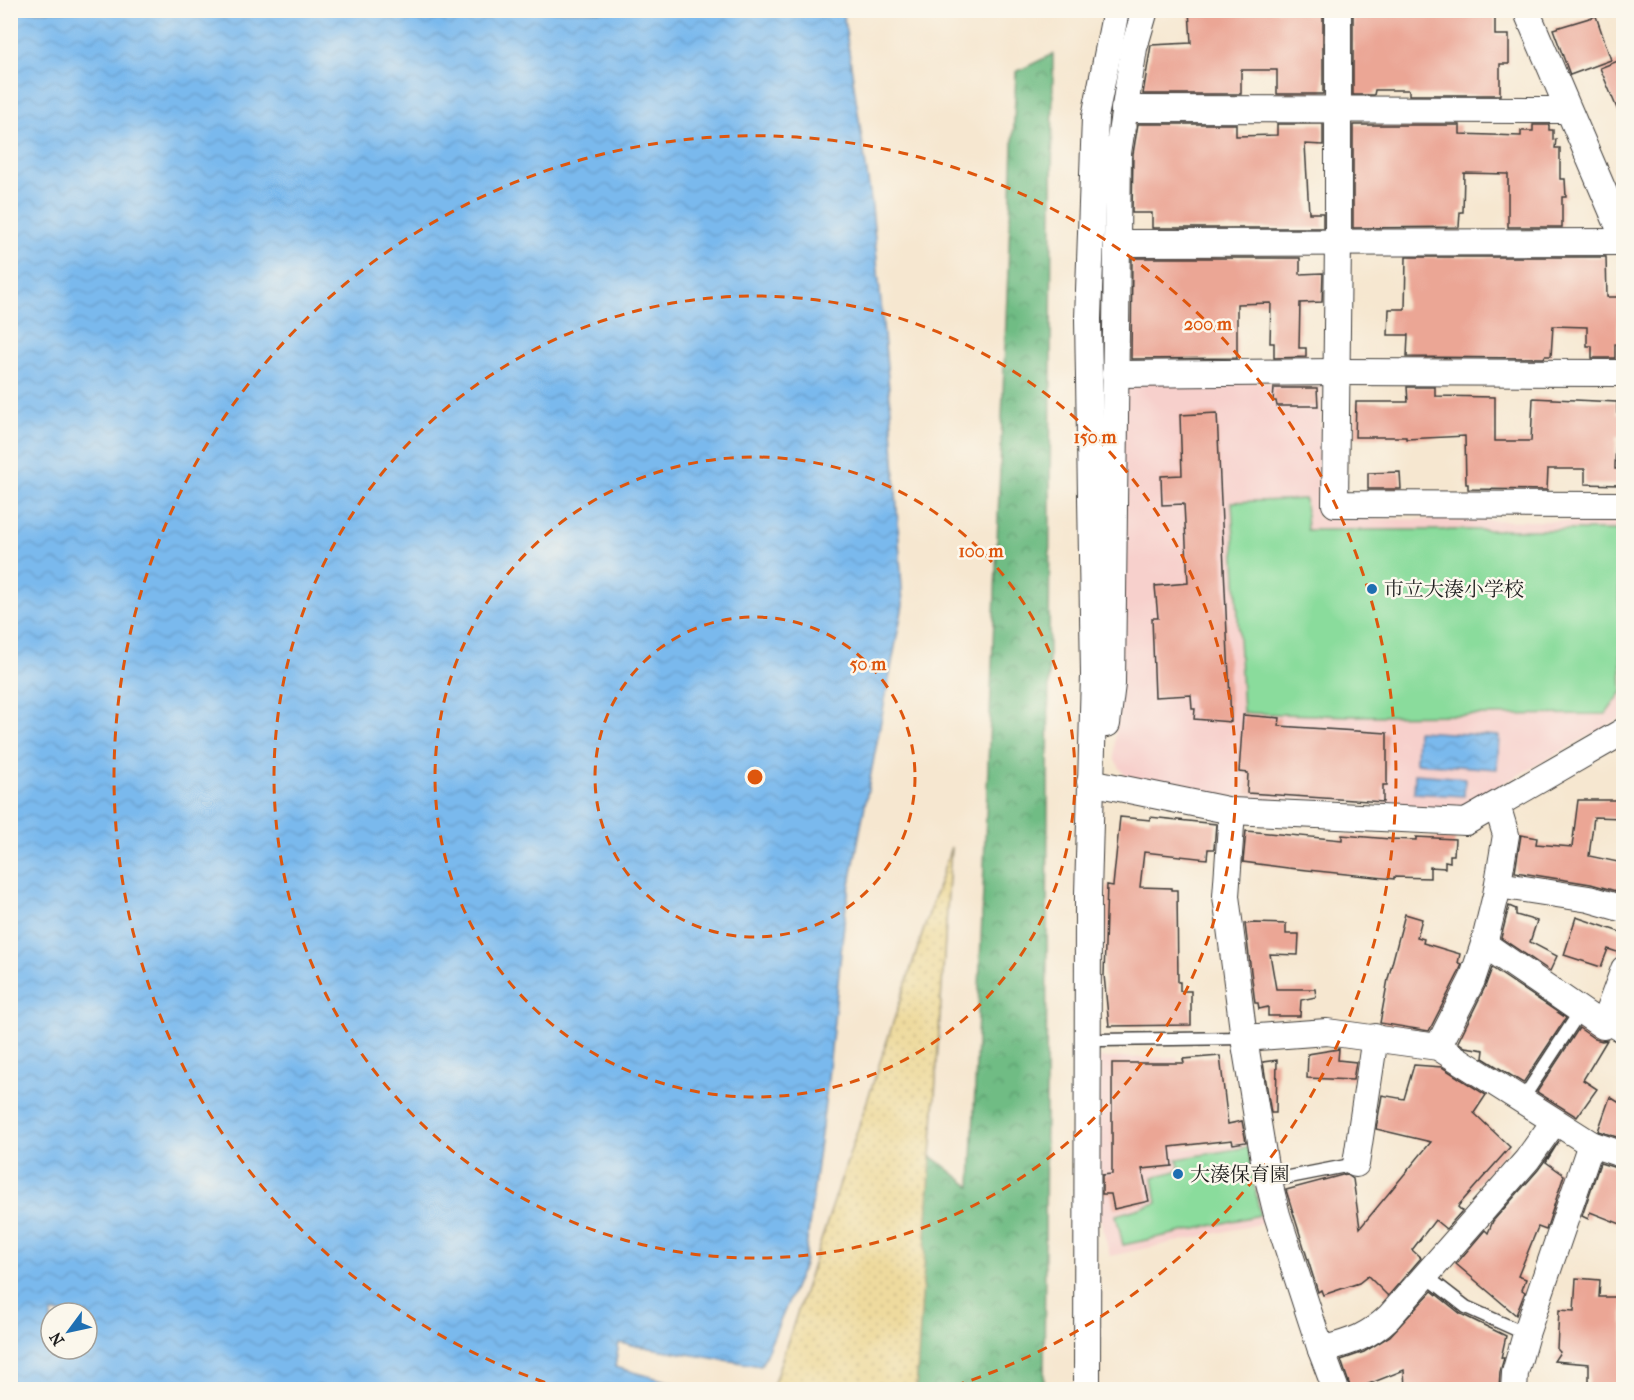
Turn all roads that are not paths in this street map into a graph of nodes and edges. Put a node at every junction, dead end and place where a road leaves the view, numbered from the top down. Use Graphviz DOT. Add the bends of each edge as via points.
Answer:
graph roads {
  1 [pos="1116,10"];
  2 [pos="1145,10"];
  3 [pos="1338,10"];
  4 [pos="1526,10"];
  5 [pos="1337,108"];
  6 [pos="1124,109"];
  7 [pos="1568,110"];
  8 [pos="1623,240"];
  9 [pos="1338,241"];
  10 [pos="1117,243"];
  11 [pos="1337,372"];
  12 [pos="1623,373"];
  13 [pos="1115,374"];
  14 [pos="1623,505"];
  15 [pos="1623,731"];
  16 [pos="1094,783"];
  17 [pos="1497,805"];
  18 [pos="1232,811"];
  19 [pos="1498,885"];
  20 [pos="1623,909"];
  21 [pos="1484,944"];
  22 [pos="1623,969"];
  23 [pos="1581,1010"];
  24 [pos="1613,1032"];
  25 [pos="1375,1037"];
  26 [pos="1244,1038"];
  27 [pos="1101,1040"];
  28 [pos="1438,1047"];
  29 [pos="1522,1100"];
  30 [pos="1554,1122"];
  31 [pos="1591,1144"];
  32 [pos="1623,1155"];
  33 [pos="1356,1164"];
  34 [pos="1269,1181"];
  35 [pos="1426,1276"];
  36 [pos="1526,1334"];
  37 [pos="1321,1350"];
  38 [pos="1088,1389"];
  39 [pos="1336,1389"];
  40 [pos="1514,1389"];
  1 -- 16 [label="street" via="1095,117 1088,320"];
  2 -- 6 [label="street"];
  3 -- 5 [label="street"];
  4 -- 7 [label="street"];
  5 -- 6 [label="street"];
  5 -- 7 [label="street"];
  5 -- 9 [label="street"];
  6 -- 10 [label="street" via="1118,153"];
  7 -- 8 [label="street"];
  8 -- 9 [label="street"];
  9 -- 10 [label="street"];
  9 -- 11 [label="street"];
  10 -- 13 [label="street"];
  11 -- 12 [label="street"];
  11 -- 13 [label="street"];
  11 -- 14 [label="street" via="1335,504"];
  13 -- 16 [label="street" via="1112,684"];
  15 -- 17 [label="street"];
  16 -- 18 [label="street"];
  16 -- 38 [label="street" via="1088,894"];
  17 -- 18 [label="street" via="1466,822"];
  17 -- 19 [label="street" via="1506,835"];
  18 -- 26 [label="street" via="1226,896"];
  19 -- 20 [label="street" via="1588,899"];
  19 -- 21 [label="street"];
  21 -- 23 [label="street"];
  21 -- 28 [label="street" via="1472,980"];
  22 -- 24 [label="street"];
  23 -- 24 [label="street"];
  23 -- 29 [label="lane"];
  25 -- 26 [label="street" via="1327,1032"];
  25 -- 28 [label="street"];
  25 -- 33 [label="street"];
  26 -- 27 [label="lane"];
  26 -- 34 [label="street"];
  28 -- 29 [label="street"];
  29 -- 30 [label="street"];
  30 -- 31 [label="street"];
  30 -- 35 [label="street" via="1527,1160"];
  31 -- 32 [label="street"];
  31 -- 36 [label="street"];
  33 -- 34 [label="lane"];
  34 -- 37 [label="street"];
  35 -- 36 [label="lane" via="1466,1307"];
  35 -- 37 [label="street" via="1374,1331"];
  36 -- 40 [label="street"];
  37 -- 39 [label="street"];
}
